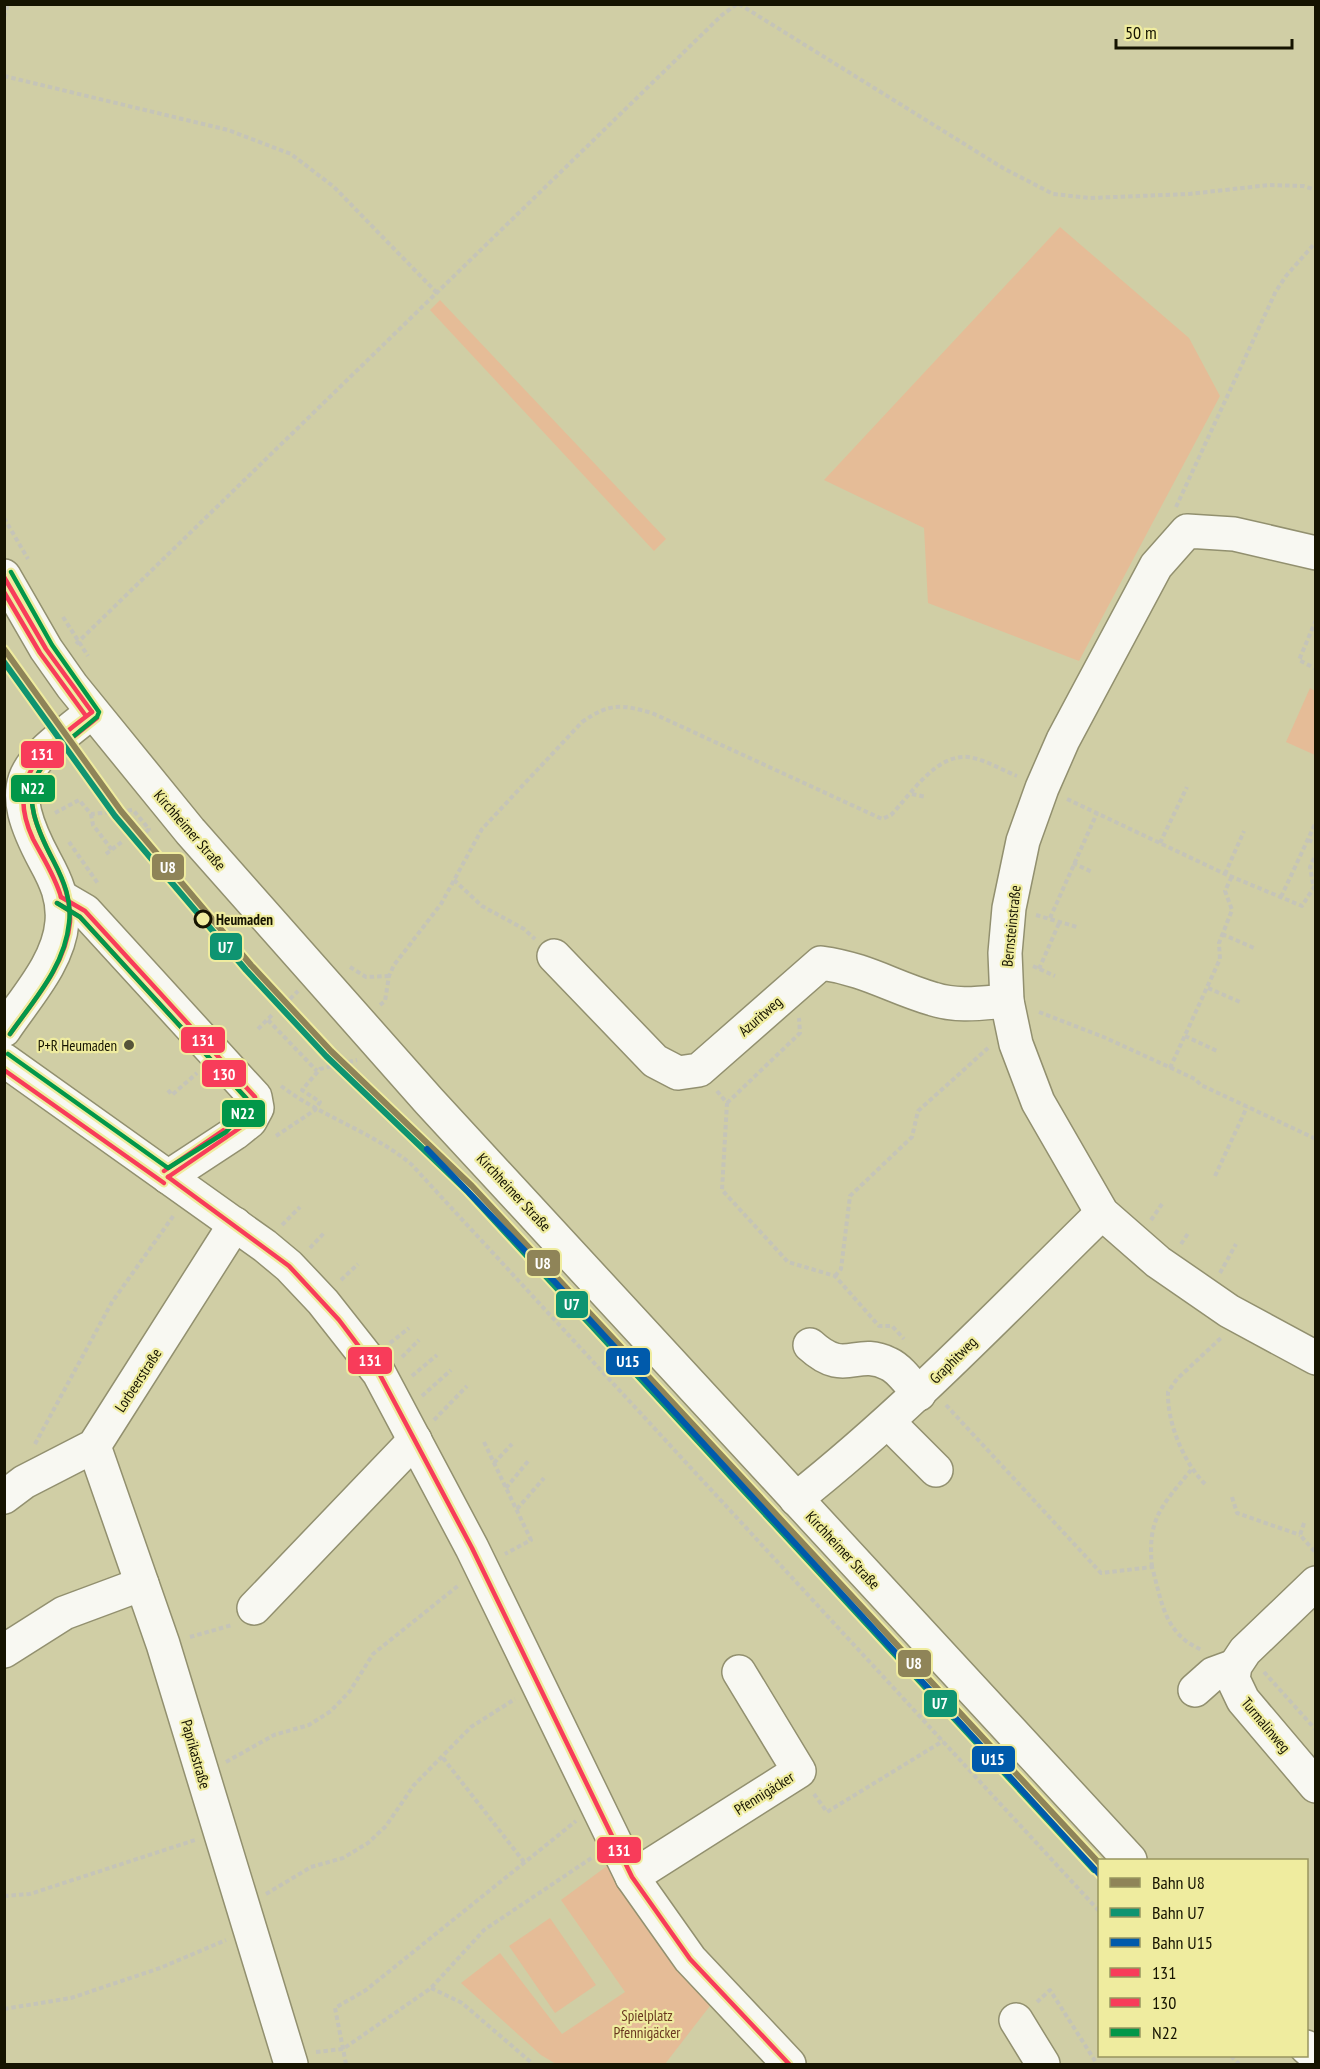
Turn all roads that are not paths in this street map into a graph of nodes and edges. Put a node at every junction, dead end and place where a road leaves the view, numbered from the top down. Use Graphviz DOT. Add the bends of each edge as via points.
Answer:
graph roads {
  1 [pos="1316,553"];
  2 [pos="17,568"];
  3 [pos="92,712"];
  4 [pos="61,897"];
  5 [pos="554,956"];
  6 [pos="1007,1001"];
  7 [pos="4,1030"];
  8 [pos="4,1060"];
  9 [pos="181,1185"];
  10 [pos="1102,1214"];
  11 [pos="235,1224"];
  12 [pos="810,1345"];
  13 [pos="1316,1358"];
  14 [pos="924,1389"];
  15 [pos="888,1422"];
  16 [pos="408,1427"];
  17 [pos="94,1446"];
  18 [pos="936,1470"];
  19 [pos="14,1490"];
  20 [pos="796,1499"];
  21 [pos="1316,1583"];
  22 [pos="142,1584"];
  23 [pos="243,1616"];
  24 [pos="4,1651"];
  25 [pos="1238,1665"];
  26 [pos="739,1672"];
  27 [pos="1201,1696"];
  28 [pos="1316,1786"];
  29 [pos="1129,1859"];
  30 [pos="632,1877"];
  31 [pos="1016,2020"];
  32 [pos="290,2060"];
  33 [pos="789,2064"];
  34 [pos="1043,2064"];
  1 -- 6 [label="street, Bernsteinstraße" via="1234,534 1187,531 1156,566 1063,740 1023,840 1009,908 1005,953"];
  2 -- 3 [label="street, Kirchheimer Straße" via="46,649"];
  3 -- 4 [label="street" via="35,761 21,789 25,821"];
  3 -- 20 [label="street, Kirchheimer Straße" via="190,831 360,1023"];
  4 -- 7 [label="street" via="61,934 54,954"];
  4 -- 9 [label="street" via="85,911 255,1097 256,1108 246,1125"];
  5 -- 6 [label="street, Azuritweg" via="655,1061 678,1073 699,1070 821,963 851,967 955,1004"];
  6 -- 10 [label="street, Bernsteinstraße" via="1016,1044 1038,1102"];
  8 -- 9 [label="street"];
  9 -- 11 [label="street"];
  10 -- 13 [label="street, Bernsteinstraße" via="1158,1262 1238,1316"];
  10 -- 14 [label="street, Graphitweg"];
  11 -- 16 [label="street" via="289,1266 323,1302 379,1373"];
  11 -- 17 [label="street, Lorbeerstraße"];
  12 -- 14 [label="street" via="837,1363 878,1359"];
  14 -- 15 [label="street, Graphitweg"];
  15 -- 18 [label="street"];
  15 -- 20 [label="street, Graphitweg"];
  16 -- 23 [label="street"];
  16 -- 30 [label="street"];
  17 -- 19 [label="street"];
  17 -- 22 [label="street, Paprikastraße"];
  20 -- 29 [label="street, Kirchheimer Straße"];
  21 -- 25 [label="street"];
  22 -- 24 [label="street" via="64,1613"];
  22 -- 32 [label="street, Paprikastraße" via="164,1644"];
  25 -- 27 [label="street" via="1213,1674"];
  25 -- 28 [label="street, Turmalinweg" via="1243,1700"];
  26 -- 30 [label="street, Pfennigäcker" via="799,1771"];
  30 -- 33 [label="street" via="690,1959"];
  31 -- 34 [label="street"];
}
